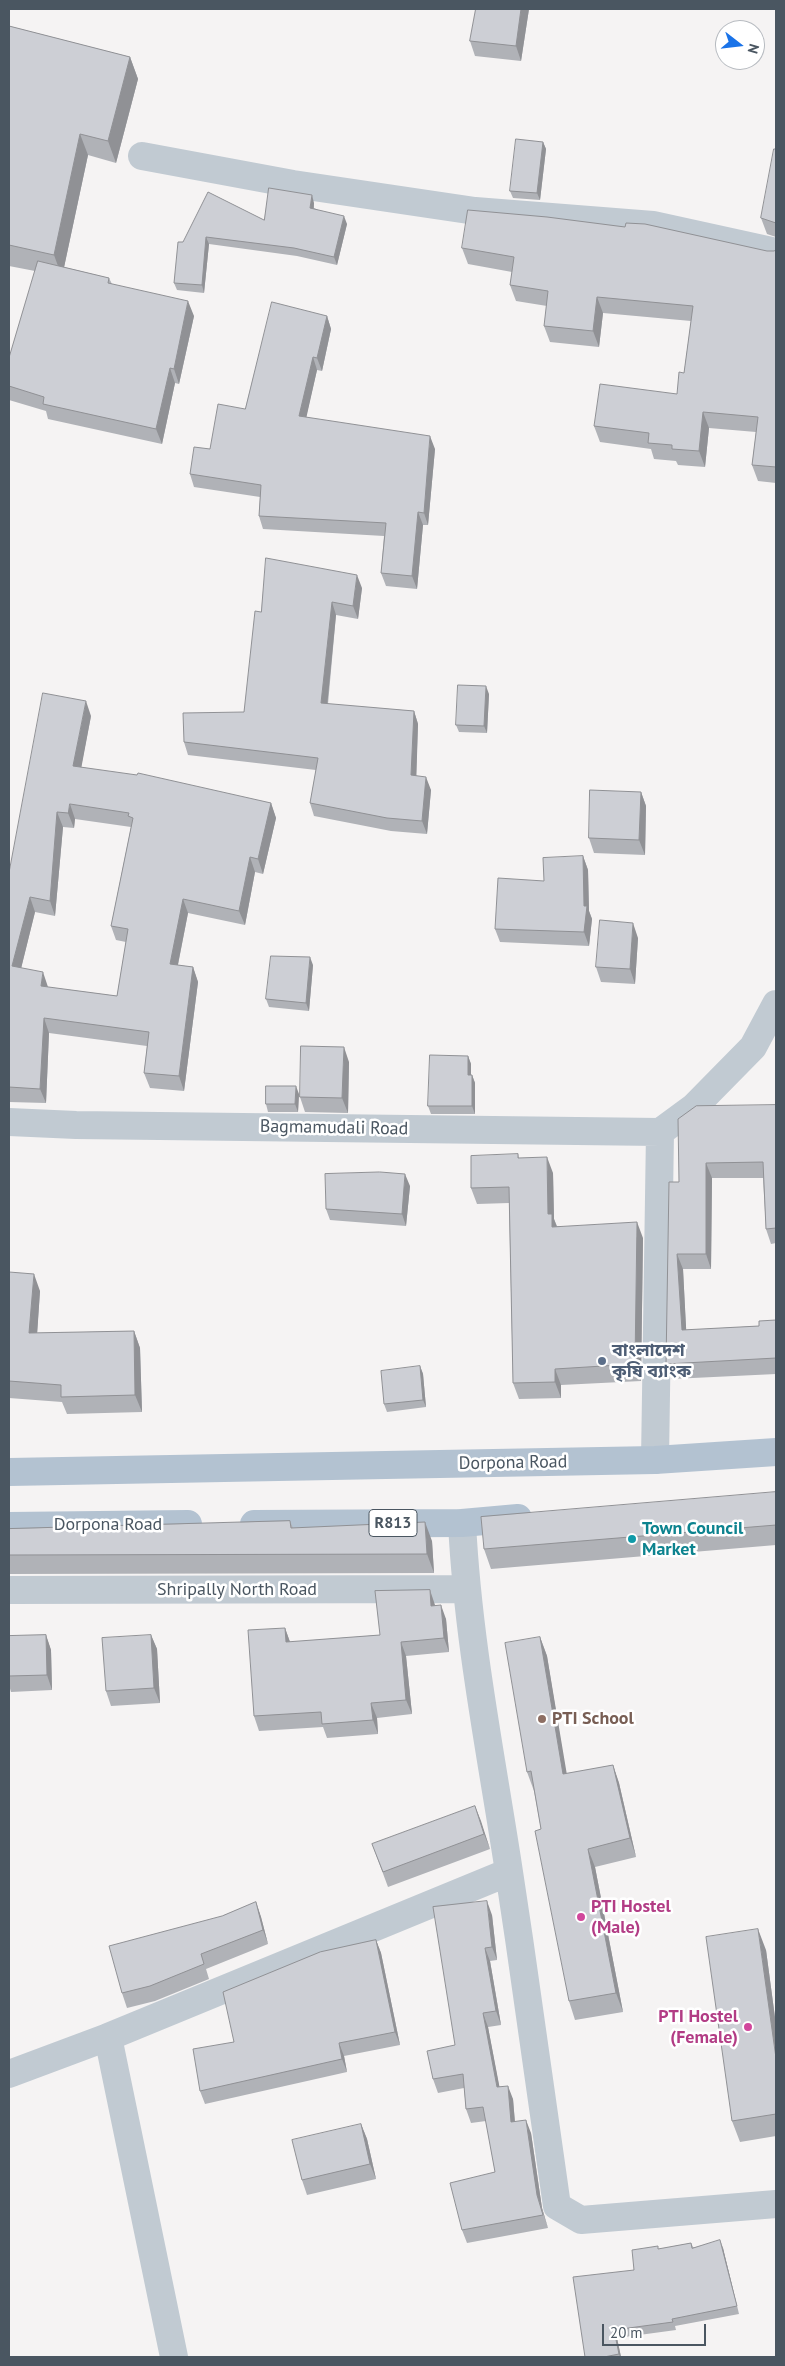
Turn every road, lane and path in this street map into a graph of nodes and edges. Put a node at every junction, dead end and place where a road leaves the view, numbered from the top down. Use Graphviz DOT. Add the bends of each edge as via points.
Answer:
graph roads {
  1 [pos="142,156"];
  2 [pos="776,252"];
  3 [pos="776,1004"];
  4 [pos="9,1122"];
  5 [pos="660,1132"];
  6 [pos="776,1452"];
  7 [pos="655,1460"];
  8 [pos="9,1472"];
  9 [pos="540,1517"];
  10 [pos="462,1523"];
  11 [pos="9,1526"];
  12 [pos="465,1589"];
  13 [pos="9,1590"];
  14 [pos="509,1872"];
  15 [pos="108,2038"];
  16 [pos="9,2074"];
  17 [pos="776,2204"];
  18 [pos="174,2357"];
  1 -- 2 [label="street" via="293,184 475,211 653,225"];
  3 -- 5 [label="street" via="753,1047 694,1107"];
  4 -- 5 [label="street, Bagmamudali Road"];
  5 -- 7 [label="street"];
  6 -- 7 [label="main road, Dorpona Road"];
  7 -- 8 [label="main road, Dorpona Road"];
  9 -- 10 [label="main road, Dorpona Road / R813"];
  10 -- 11 [label="main road, Dorpona Road / R813"];
  10 -- 12 [label="street"];
  12 -- 13 [label="street, Shripally North Road"];
  12 -- 14 [label="street" via="474,1664"];
  14 -- 15 [label="street"];
  14 -- 17 [label="street" via="557,2206 581,2220"];
  15 -- 16 [label="street"];
  15 -- 18 [label="street"];
}
